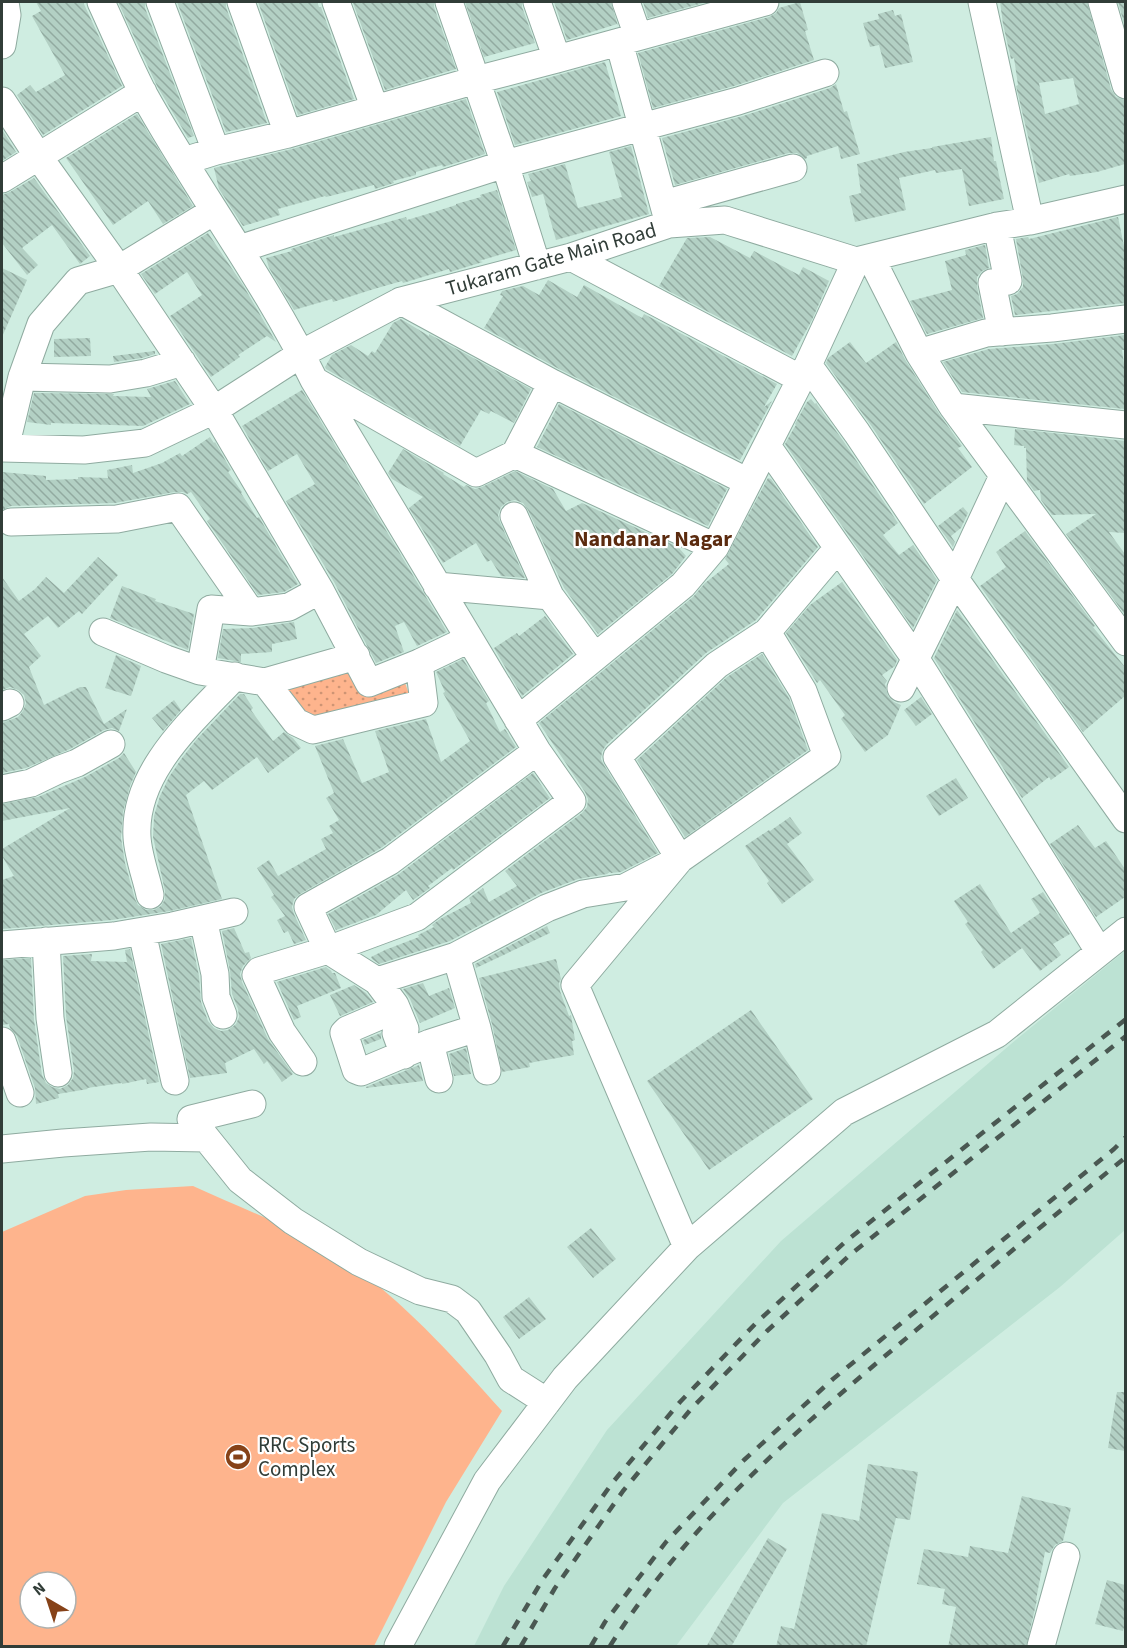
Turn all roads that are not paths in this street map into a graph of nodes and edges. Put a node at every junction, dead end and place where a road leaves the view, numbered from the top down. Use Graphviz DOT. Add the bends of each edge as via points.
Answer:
graph roads {
  1 [pos="5,2"];
  2 [pos="101,2"];
  3 [pos="160,2"];
  4 [pos="240,2"];
  5 [pos="336,2"];
  6 [pos="449,2"];
  7 [pos="537,2"];
  8 [pos="626,2"];
  9 [pos="765,2"];
  10 [pos="982,2"];
  11 [pos="1102,2"];
  12 [pos="629,39"];
  13 [pos="2,45"];
  14 [pos="557,59"];
  15 [pos="825,72"];
  16 [pos="476,80"];
  17 [pos="1125,85"];
  18 [pos="143,92"];
  19 [pos="2,101"];
  20 [pos="375,109"];
  21 [pos="643,127"];
  22 [pos="288,134"];
  23 [pos="216,151"];
  24 [pos="38,156"];
  25 [pos="184,161"];
  26 [pos="505,164"];
  27 [pos="793,168"];
  28 [pos="2,179"];
  29 [pos="1125,199"];
  30 [pos="214,210"];
  31 [pos="667,214"];
  32 [pos="1030,221"];
  33 [pos="997,226"];
  34 [pos="239,249"];
  35 [pos="571,257"];
  36 [pos="863,260"];
  37 [pos="537,266"];
  38 [pos="119,269"];
  39 [pos="401,301"];
  40 [pos="1125,319"];
  41 [pos="1002,332"];
  42 [pos="920,353"];
  43 [pos="301,354"];
  44 [pos="182,362"];
  45 [pos="804,372"];
  46 [pos="22,377"];
  47 [pos="314,380"];
  48 [pos="552,383"];
  49 [pos="953,408"];
  50 [pos="214,410"];
  51 [pos="1125,425"];
  52 [pos="766,446"];
  53 [pos="3,448"];
  54 [pos="515,454"];
  55 [pos="1003,476"];
  56 [pos="748,482"];
  57 [pos="514,516"];
  58 [pos="11,522"];
  59 [pos="715,547"];
  60 [pos="838,548"];
  61 [pos="955,579"];
  62 [pos="437,586"];
  63 [pos="321,590"];
  64 [pos="550,596"];
  65 [pos="251,612"];
  66 [pos="103,632"];
  67 [pos="767,632"];
  68 [pos="469,639"];
  69 [pos="1125,642"];
  70 [pos="356,656"];
  71 [pos="595,657"];
  72 [pos="915,658"];
  73 [pos="419,663"];
  74 [pos="200,671"];
  75 [pos="235,676"];
  76 [pos="265,681"];
  77 [pos="901,688"];
  78 [pos="518,720"];
  79 [pos="111,744"];
  80 [pos="537,751"];
  81 [pos="2,789"];
  82 [pos="1125,819"];
  83 [pos="680,859"];
  84 [pos="150,895"];
  85 [pos="234,912"];
  86 [pos="203,919"];
  87 [pos="1125,931"];
  88 [pos="142,932"];
  89 [pos="46,941"];
  90 [pos="2,945"];
  91 [pos="328,950"];
  92 [pos="1099,951"];
  93 [pos="456,956"];
  94 [pos="377,981"];
  95 [pos="223,1015"];
  96 [pos="477,1028"];
  97 [pos="2,1041"];
  98 [pos="430,1043"];
  99 [pos="303,1062"];
  100 [pos="487,1071"];
  101 [pos="58,1073"];
  102 [pos="439,1078"];
  103 [pos="175,1081"];
  104 [pos="20,1093"];
  105 [pos="252,1104"];
  106 [pos="206,1138"];
  107 [pos="2,1149"];
  108 [pos="687,1247"];
  109 [pos="547,1402"];
  110 [pos="1066,1556"];
  111 [pos="398,1647"];
  112 [pos="1041,1647"];
  1 -- 13 [label="street" via="8,15"];
  2 -- 18 [label="street"];
  3 -- 23 [label="street"];
  4 -- 22 [label="street"];
  5 -- 20 [label="street"];
  6 -- 16 [label="street"];
  7 -- 14 [label="street"];
  8 -- 12 [label="street"];
  9 -- 12 [label="street"];
  10 -- 32 [label="street"];
  11 -- 17 [label="street"];
  12 -- 14 [label="street"];
  12 -- 21 [label="street"];
  14 -- 16 [label="street"];
  15 -- 21 [label="street"];
  16 -- 20 [label="street"];
  16 -- 26 [label="street"];
  18 -- 24 [label="street"];
  18 -- 25 [label="street"];
  19 -- 24 [label="street"];
  20 -- 22 [label="street"];
  21 -- 26 [label="street"];
  21 -- 31 [label="street"];
  22 -- 23 [label="street"];
  23 -- 25 [label="street"];
  24 -- 28 [label="street"];
  24 -- 38 [label="street"];
  25 -- 30 [label="street"];
  26 -- 34 [label="street"];
  26 -- 37 [label="street"];
  27 -- 31 [label="street"];
  29 -- 32 [label="street"];
  30 -- 34 [label="street"];
  30 -- 38 [label="street"];
  31 -- 35 [label="street, Tukaram Gate Main Road"];
  31 -- 36 [label="street, Tukaram Gate Main Road" via="725,220"];
  32 -- 33 [label="street"];
  33 -- 36 [label="street"];
  33 -- 41 [label="street" via="1008,281 992,284"];
  34 -- 43 [label="street"];
  35 -- 37 [label="street, Tukaram Gate Main Road"];
  35 -- 45 [label="street"];
  36 -- 42 [label="street"];
  36 -- 45 [label="street"];
  37 -- 39 [label="street, Tukaram Gate Main Road"];
  38 -- 44 [label="street"];
  38 -- 46 [label="street" via="78,281 41,324"];
  39 -- 43 [label="street, Tukaram Gate Main Road"];
  39 -- 48 [label="street"];
  40 -- 41 [label="street"];
  41 -- 42 [label="street" via="986,333"];
  42 -- 49 [label="street"];
  43 -- 47 [label="street"];
  43 -- 50 [label="street, Tukaram Gate Main Road"];
  44 -- 46 [label="street" via="110,379"];
  44 -- 50 [label="street"];
  45 -- 52 [label="street"];
  45 -- 61 [label="street" via="857,433"];
  46 -- 53 [label="street"];
  47 -- 54 [label="street" via="476,473"];
  47 -- 62 [label="street"];
  48 -- 54 [label="street"];
  48 -- 56 [label="street"];
  49 -- 51 [label="street"];
  49 -- 55 [label="street"];
  50 -- 53 [label="street, Tukaram Gate Main Road" via="145,443 84,450"];
  50 -- 63 [label="street"];
  52 -- 56 [label="street"];
  52 -- 60 [label="street"];
  54 -- 59 [label="street"];
  55 -- 61 [label="street"];
  55 -- 69 [label="street"];
  56 -- 59 [label="street"];
  57 -- 64 [label="street"];
  58 -- 65 [label="street" via="117,519 178,507"];
  59 -- 71 [label="street" via="683,585"];
  60 -- 67 [label="street"];
  60 -- 72 [label="street"];
  61 -- 72 [label="street"];
  61 -- 82 [label="street"];
  62 -- 64 [label="street"];
  62 -- 68 [label="street"];
  63 -- 65 [label="street" via="289,607"];
  63 -- 70 [label="street"];
  64 -- 71 [label="street"];
  65 -- 74 [label="street" via="211,609"];
  66 -- 74 [label="street"];
  67 -- 83 [label="street" via="717,665 616,757"];
  67 -- 83 [label="street" via="803,691 827,756"];
  68 -- 73 [label="street"];
  68 -- 78 [label="street"];
  70 -- 73 [label="street" via="369,683"];
  70 -- 76 [label="street"];
  71 -- 78 [label="street"];
  72 -- 77 [label="street"];
  72 -- 92 [label="street"];
  73 -- 76 [label="street" via="424,703 313,730 296,722"];
  74 -- 75 [label="street"];
  75 -- 76 [label="street"];
  75 -- 84 [label="street" via="171,744 153,772 137,821"];
  78 -- 80 [label="street"];
  79 -- 81 [label="street" via="77,764 31,783"];
  80 -- 91 [label="street" via="390,861 308,907"];
  80 -- 91 [label="street" via="572,801 417,917"];
  83 -- 93 [label="street" via="626,887 583,894 547,908"];
  83 -- 108 [label="street" via="575,985"];
  85 -- 86 [label="street"];
  86 -- 88 [label="street"];
  86 -- 95 [label="street" via="216,997"];
  87 -- 92 [label="street"];
  88 -- 89 [label="street"];
  88 -- 103 [label="street"];
  89 -- 90 [label="street"];
  89 -- 101 [label="street"];
  91 -- 94 [label="street"];
  91 -- 99 [label="street" via="256,975 282,1032"];
  92 -- 108 [label="street" via="997,1034 844,1112"];
  93 -- 94 [label="street"];
  93 -- 96 [label="street"];
  94 -- 98 [label="street" via="387,1037"];
  96 -- 98 [label="street"];
  96 -- 100 [label="street"];
  97 -- 104 [label="street"];
  98 -- 102 [label="street"];
  105 -- 106 [label="street" via="191,1119"];
  106 -- 107 [label="street" via="151,1137"];
  106 -- 109 [label="street" via="240,1180 292,1221 359,1262 420,1292 452,1299 468,1311 511,1379"];
  108 -- 109 [label="street"];
  109 -- 111 [label="street" via="488,1481"];
  110 -- 112 [label="street"];
}
